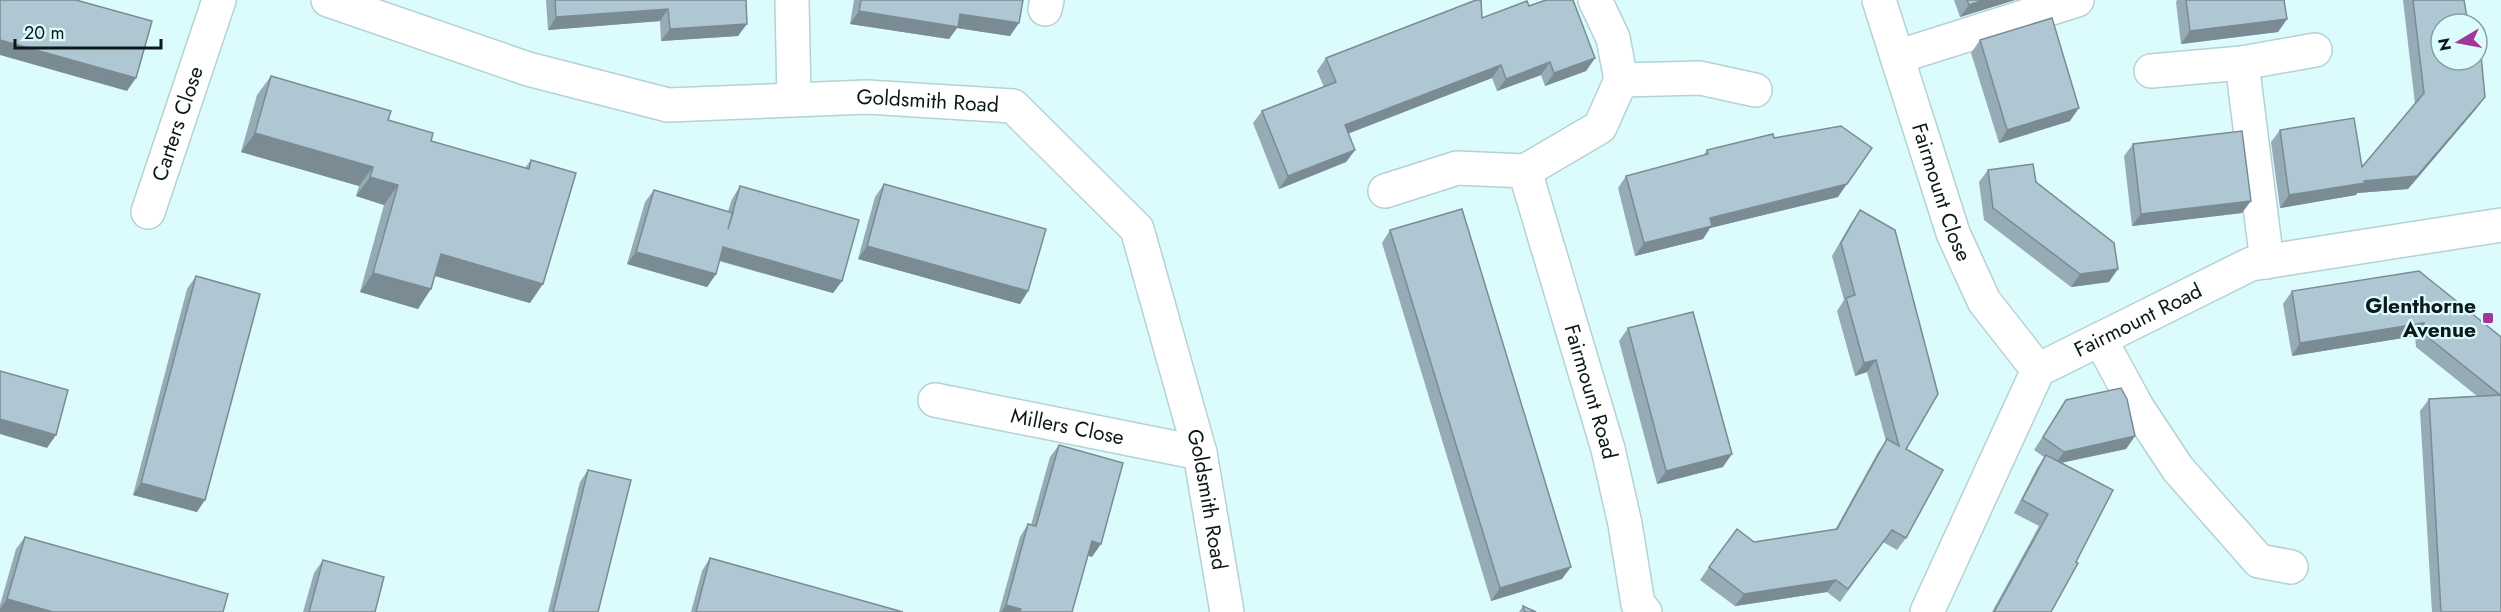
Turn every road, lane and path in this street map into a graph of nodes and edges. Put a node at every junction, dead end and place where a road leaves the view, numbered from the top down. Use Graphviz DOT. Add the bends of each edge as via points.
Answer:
graph roads {
  1 [pos="219,0"];
  2 [pos="328,0"];
  3 [pos="792,0"];
  4 [pos="1595,0"];
  5 [pos="1879,0"];
  6 [pos="2073,1"];
  7 [pos="2315,50"];
  8 [pos="1897,57"];
  9 [pos="2242,63"];
  10 [pos="2151,71"];
  11 [pos="1621,80"];
  12 [pos="1755,90"];
  13 [pos="794,100"];
  14 [pos="1526,171"];
  15 [pos="1386,191"];
  16 [pos="148,212"];
  17 [pos="2501,225"];
  18 [pos="2267,262"];
  19 [pos="2100,339"];
  20 [pos="2038,370"];
  21 [pos="935,400"];
  22 [pos="1200,453"];
  23 [pos="2291,567"];
  24 [pos="1227,612"];
  25 [pos="1645,612"];
  26 [pos="1927,612"];
  1 -- 16 [label="street, Carters Close"];
  2 -- 13 [label="street, Goldsmith Road" via="528,69 668,105"];
  3 -- 13 [label="street"];
  4 -- 11 [label="street" via="1613,38"];
  5 -- 8 [label="street, Fairmount Close"];
  6 -- 8 [label="street"];
  7 -- 9 [label="street"];
  8 -- 20 [label="street, Fairmount Close" via="1953,233 1984,301"];
  9 -- 10 [label="street"];
  9 -- 18 [label="street"];
  11 -- 12 [label="street" via="1700,78"];
  11 -- 14 [label="street" via="1600,127"];
  13 -- 22 [label="street, Goldsmith Road" via="867,97 1013,106 1137,228"];
  14 -- 15 [label="street" via="1456,168"];
  14 -- 25 [label="street, Fairmount Road" via="1608,449 1638,604"];
  17 -- 18 [label="street, Fairmount Road"];
  18 -- 19 [label="street, Fairmount Road" via="2251,264"];
  19 -- 20 [label="street, Fairmount Road"];
  19 -- 23 [label="street" via="2137,407 2178,469 2259,561"];
  20 -- 26 [label="street"];
  21 -- 22 [label="street, Millers Close"];
  22 -- 24 [label="street, Goldsmith Road"];
}
